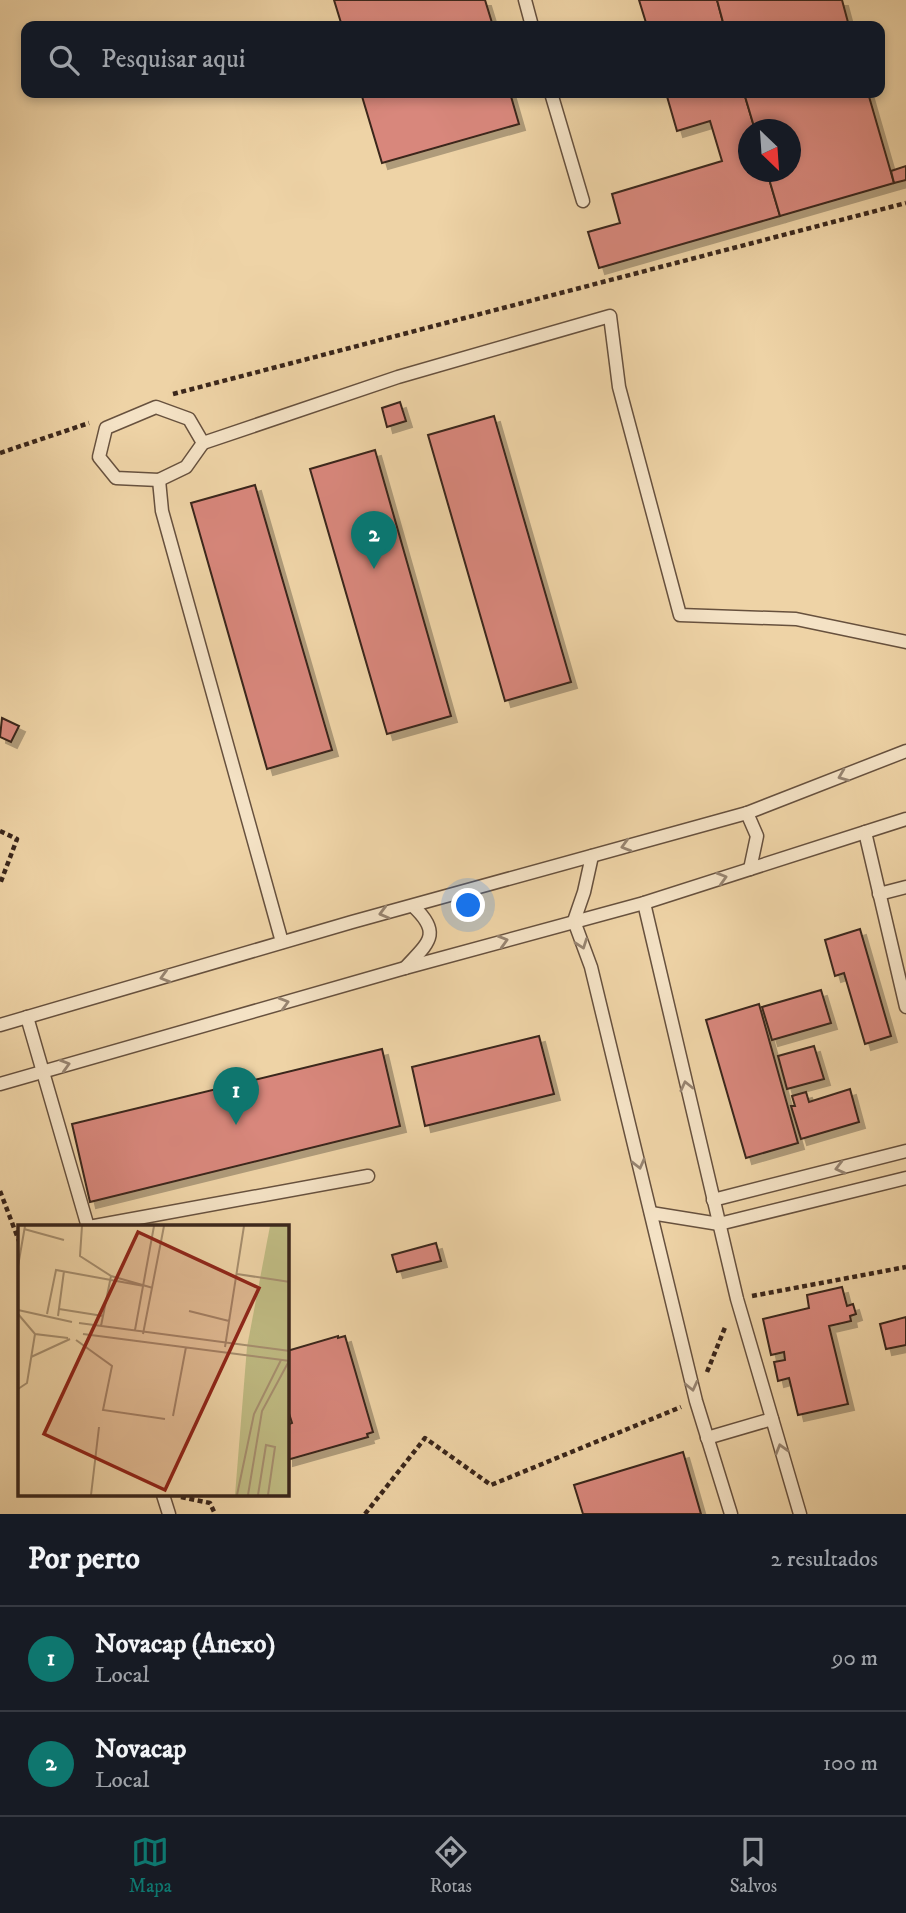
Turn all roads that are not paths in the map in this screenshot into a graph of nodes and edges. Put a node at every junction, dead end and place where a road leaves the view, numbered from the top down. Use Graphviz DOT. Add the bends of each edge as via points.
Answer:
graph roads {
  1 [pos="525,0"];
  2 [pos="531,21"];
  3 [pos="552,98"];
  4 [pos="583,201"];
  5 [pos="203,443"];
  6 [pos="159,480"];
  7 [pos="906,642"];
  8 [pos="906,751"];
  9 [pos="747,813"];
  10 [pos="906,819"];
  11 [pos="865,832"];
  12 [pos="592,856"];
  13 [pos="750,869"];
  14 [pos="906,887"];
  15 [pos="879,894"];
  16 [pos="643,903"];
  17 [pos="413,906"];
  18 [pos="574,921"];
  19 [pos="282,943"];
  20 [pos="405,968"];
  21 [pos="906,1007"];
  22 [pos="27,1017"];
  23 [pos="0,1025"];
  24 [pos="41,1072"];
  25 [pos="0,1084"];
  26 [pos="906,1151"];
  27 [pos="368,1176"];
  28 [pos="906,1178"];
  29 [pos="713,1200"];
  30 [pos="652,1213"];
  31 [pos="719,1224"];
  32 [pos="87,1225"];
  33 [pos="99,1225"];
  34 [pos="772,1419"];
  35 [pos="707,1438"];
  36 [pos="163,1496"];
  37 [pos="169,1514"];
  38 [pos="731,1514"];
  39 [pos="800,1514"];
  1 -- 2 [label="lane"];
  3 -- 4 [label="lane"];
  5 -- 6 [label="lane" via="186,467"];
  5 -- 6 [label="lane" via="189,419 156,407 106,428 99,457 116,478"];
  5 -- 7 [label="lane" via="398,377 610,316 619,387 680,615 796,620"];
  6 -- 19 [label="lane" via="162,510"];
  8 -- 9 [label="lane, one-way"];
  9 -- 12 [label="lane, one-way"];
  9 -- 13 [label="lane" via="757,836"];
  10 -- 11 [label="lane"];
  11 -- 13 [label="lane"];
  11 -- 15 [label="lane"];
  12 -- 17 [label="lane"];
  12 -- 18 [label="lane"];
  16 -- 13 [label="lane, one-way"];
  14 -- 15 [label="lane"];
  15 -- 21 [label="lane"];
  16 -- 18 [label="lane"];
  29 -- 16 [label="lane, one-way"];
  17 -- 19 [label="lane, one-way"];
  17 -- 20 [label="lane" via="428,919 431,931 427,943"];
  20 -- 18 [label="lane, one-way"];
  18 -- 30 [label="lane, one-way" via="590,967"];
  19 -- 22 [label="lane, one-way"];
  24 -- 20 [label="lane, one-way"];
  22 -- 23 [label="lane"];
  22 -- 24 [label="lane"];
  24 -- 25 [label="lane"];
  24 -- 32 [label="lane"];
  26 -- 29 [label="lane, one-way"];
  27 -- 33 [label="lane"];
  28 -- 31 [label="lane"];
  29 -- 31 [label="lane"];
  30 -- 31 [label="lane"];
  30 -- 35 [label="lane, one-way"];
  31 -- 34 [label="lane"];
  34 -- 35 [label="lane"];
  39 -- 34 [label="lane, one-way"];
  35 -- 38 [label="lane"];
  36 -- 37 [label="lane"];
}
